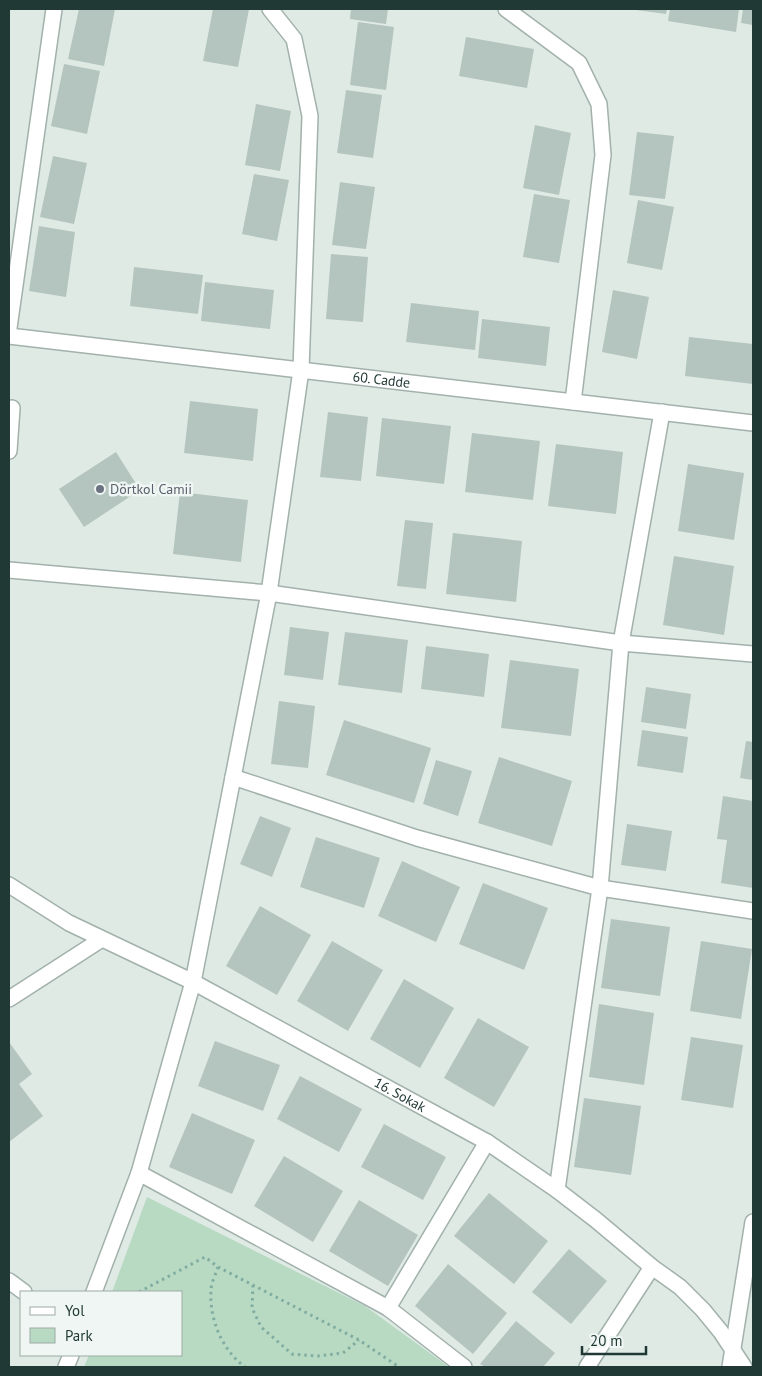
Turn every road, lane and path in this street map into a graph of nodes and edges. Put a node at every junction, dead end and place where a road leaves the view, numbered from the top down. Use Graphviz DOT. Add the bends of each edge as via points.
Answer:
graph roads {
  1 [pos="54,9"];
  2 [pos="270,9"];
  3 [pos="506,9"];
  4 [pos="9,328"];
  5 [pos="9,336"];
  6 [pos="301,370"];
  7 [pos="573,402"];
  8 [pos="12,408"];
  9 [pos="662,412"];
  10 [pos="753,423"];
  11 [pos="9,450"];
  12 [pos="9,570"];
  13 [pos="269,593"];
  14 [pos="621,644"];
  15 [pos="753,654"];
  16 [pos="233,777"];
  17 [pos="9,885"];
  18 [pos="600,888"];
  19 [pos="753,911"];
  20 [pos="102,939"];
  21 [pos="193,982"];
  22 [pos="9,999"];
  23 [pos="487,1142"];
  24 [pos="139,1173"];
  25 [pos="556,1190"];
  26 [pos="753,1222"];
  27 [pos="218,1267"];
  28 [pos="652,1268"];
  29 [pos="9,1281"];
  30 [pos="253,1285"];
  31 [pos="23,1291"];
  32 [pos="94,1291"];
  33 [pos="141,1291"];
  34 [pos="388,1308"];
  35 [pos="359,1340"];
  36 [pos="733,1350"];
  37 [pos="392,1363"];
  38 [pos="245,1367"];
  39 [pos="387,1367"];
  40 [pos="399,1367"];
  41 [pos="464,1367"];
  42 [pos="587,1367"];
  43 [pos="730,1367"];
  44 [pos="744,1367"];
  1 -- 4 [label="street"];
  2 -- 6 [label="street" via="294,39 310,116"];
  3 -- 7 [label="street" via="579,64 599,104 603,155"];
  5 -- 6 [label="street, 60. Cadde"];
  6 -- 7 [label="street, 60. Cadde"];
  6 -- 13 [label="street"];
  7 -- 9 [label="street, 60. Cadde"];
  8 -- 11 [label="street"];
  9 -- 10 [label="street, 60. Cadde"];
  9 -- 14 [label="street"];
  12 -- 13 [label="street"];
  13 -- 14 [label="street"];
  13 -- 16 [label="street"];
  14 -- 15 [label="street"];
  14 -- 18 [label="street"];
  16 -- 18 [label="street" via="417,838"];
  16 -- 21 [label="street"];
  17 -- 20 [label="street, 16. Sokak" via="69,923"];
  18 -- 19 [label="street"];
  18 -- 25 [label="street"];
  20 -- 21 [label="street, 16. Sokak"];
  20 -- 22 [label="street"];
  21 -- 23 [label="street, 16. Sokak"];
  21 -- 24 [label="street"];
  23 -- 25 [label="street, 16. Sokak"];
  23 -- 34 [label="street"];
  24 -- 32 [label="street"];
  24 -- 34 [label="street"];
  25 -- 28 [label="street, 16. Sokak"];
  26 -- 36 [label="street"];
  27 -- 30 [label="path"];
  27 -- 33 [label="path" via="205,1257"];
  27 -- 38 [label="path" via="211,1289 213,1316 221,1339 236,1361"];
  28 -- 36 [label="street, 16. Sokak" via="690,1296"];
  28 -- 42 [label="street"];
  29 -- 31 [label="street"];
  30 -- 35 [label="path"];
  30 -- 35 [label="path" via="252,1308 261,1327 292,1354 318,1356 343,1353"];
  34 -- 41 [label="street"];
  35 -- 37 [label="path"];
  36 -- 43 [label="street"];
  36 -- 44 [label="street, 16. Sokak"];
  37 -- 39 [label="path"];
  37 -- 40 [label="path"];
}
